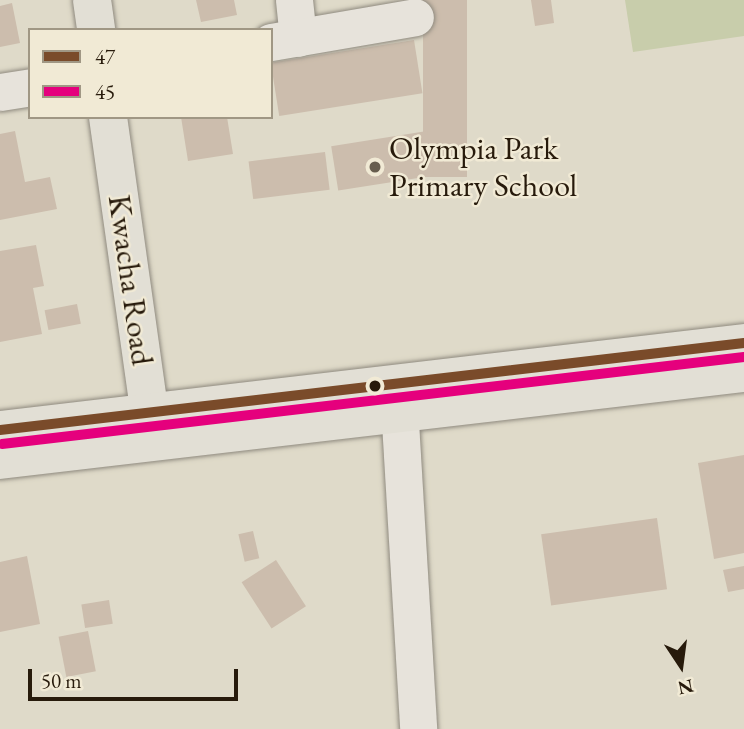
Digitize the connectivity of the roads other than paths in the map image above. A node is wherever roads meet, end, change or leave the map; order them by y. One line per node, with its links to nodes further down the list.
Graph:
1 (92, 0): 4 (main road)
2 (294, 0): 5 (street)
3 (394, 13): 5 (street)
4 (96, 28)
5 (284, 40)
6 (28, 87): 7 (street)
7 (0, 92)
8 (108, 119): 12 (main road, Kwacha Road)
9 (744, 343): 11 (main road)
10 (744, 373): 11 (main road)
11 (399, 402): 12 (main road); 15 (street)
12 (152, 428): 13 (main road); 14 (main road)
13 (0, 430)
14 (0, 460)
15 (418, 729)

